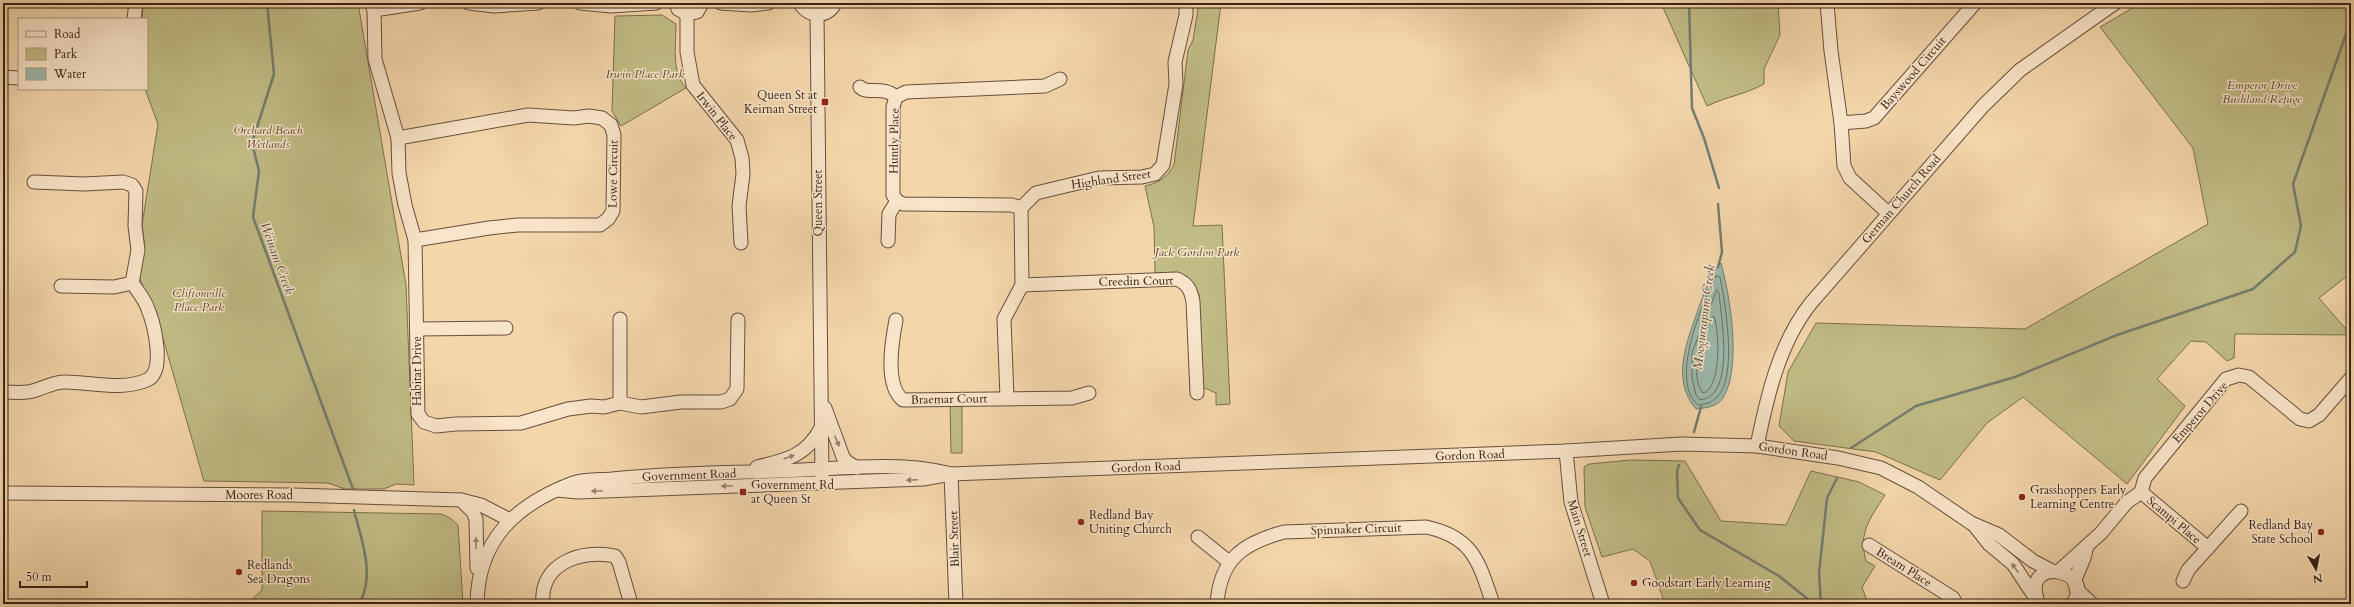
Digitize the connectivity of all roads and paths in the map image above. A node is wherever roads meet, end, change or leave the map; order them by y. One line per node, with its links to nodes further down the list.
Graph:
1 (136, 3): 20 (street)
2 (420, 3): 17 (street)
3 (469, 3): 4 (street)
4 (538, 3)
5 (580, 3): 6 (street)
6 (656, 3)
7 (676, 3): 18 (street)
8 (702, 3): 18 (street)
9 (721, 3): 10 (street)
10 (768, 3)
11 (800, 3): 19 (street)
12 (834, 3): 19 (street)
13 (1186, 3): 30 (street, Highland Street)
14 (1827, 3): 26 (street)
15 (1974, 3): 26 (street, Bayswood Circuit)
16 (2107, 5): 31 (street, German Church Road)
17 (372, 7): 27 (street, Habitat Drive)
18 (687, 14): 34 (street, Irwin Place)
19 (817, 15): 44 (street, Queen Street)
20 (134, 18)
21 (3, 77): 22 (street)
22 (18, 78)
23 (1060, 79): 25 (street, Huntly Place)
24 (860, 87): 25 (street)
25 (896, 97): 29 (street, Huntly Place)
26 (1841, 124): 31 (street)
27 (398, 138): 32 (street, Habitat Drive); 32 (street, Lowe Circuit)
28 (34, 182): 35 (street)
29 (896, 202): 30 (street); 33 (street)
30 (1021, 208): 36 (street)
31 (1888, 213): 51 (street, German Church Road)
32 (415, 240): 42 (street, Habitat Drive)
33 (888, 241)
34 (741, 243)
35 (132, 283): 37 (street); 45 (street)
36 (1022, 285): 47 (street, Creedin Court); 48 (street)
37 (62, 286)
38 (620, 319): 49 (street)
39 (738, 320): 49 (street, Habitat Drive)
40 (896, 320): 48 (street, Braemar Court)
41 (506, 328): 42 (street)
42 (417, 329): 49 (street, Habitat Drive)
43 (2351, 378): 58 (street, Emperor Drive)
44 (820, 391): 50 (street, Queen Street); 53 (street, Queen Street, one-way to 53)
45 (3, 392)
46 (1089, 393): 48 (street)
47 (1197, 393)
48 (1007, 398)
49 (620, 403)
50 (821, 427): 54 (street, one-way to 50); 56 (street, Queen Street)
51 (1757, 446): 52 (street, Gordon Road); 63 (street, Gordon Road)
52 (1566, 451): 55 (street, Gordon Road); 80 (street, Main Street)
53 (857, 468): 55 (street, Gordon Road); 56 (street, Gordon Road)
54 (738, 472): 56 (street, Government Road); 57 (street, Government Road)
55 (951, 474): 56 (street, Gordon Road, one-way to 56); 77 (street, Blair Street)
56 (822, 477): 57 (street, Government Road, one-way to 57)
57 (557, 490): 62 (street, Government Road)
58 (2141, 492): 66 (street); 67 (street, Scampi Place)
59 (3, 493): 60 (street, Moores Road)
60 (461, 500): 62 (street, Moores Road); 71 (street, one-way to 60)
61 (2241, 511): 67 (street, Scampi Place)
62 (510, 520): 71 (street, Government Road)
63 (1971, 523): 69 (street, Gordon Road); 73 (street, Gordon Road, one-way to 63)
64 (1198, 537): 68 (street)
65 (1869, 546): 81 (street, Bream Place)
66 (2087, 546): 69 (street); 72 (street)
67 (2208, 548): 70 (street, Scampi Place)
68 (1228, 562): 78 (street); 79 (street, Spinnaker Circuit)
69 (2056, 571): 72 (street, Gordon Road); 73 (street)
70 (2183, 581)
71 (477, 582): 74 (street)
72 (2075, 585): 82 (street); 83 (street)
73 (2038, 602)
74 (477, 604)
75 (543, 604): 76 (street)
76 (630, 604)
77 (956, 604)
78 (1217, 604)
79 (1493, 604)
80 (1603, 604)
81 (1956, 604)
82 (2072, 604)
83 (2092, 604)

